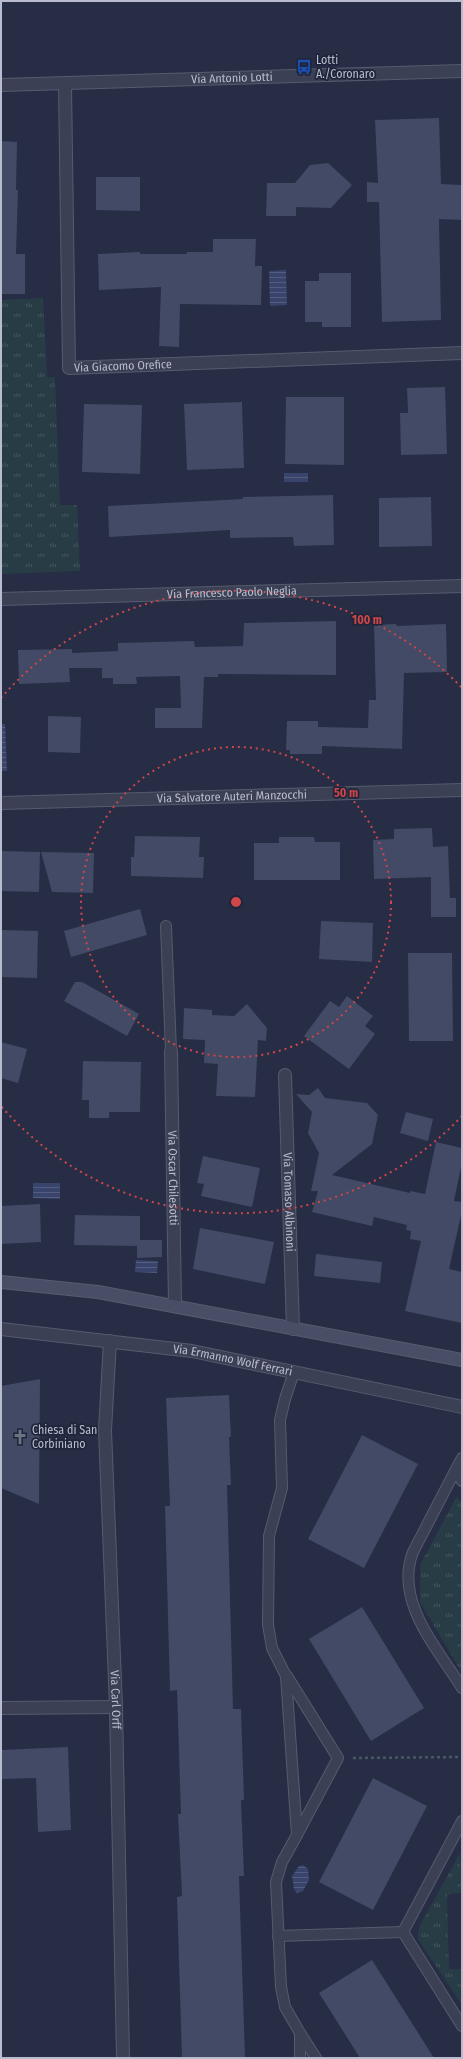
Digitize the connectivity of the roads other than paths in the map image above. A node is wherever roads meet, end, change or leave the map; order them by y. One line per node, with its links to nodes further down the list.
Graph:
1 (462, 71): 2 (street, Via Antonio Lotti)
2 (65, 84): 3 (street, Via Antonio Lotti); 4 (street, Via Giacomo Orefice)
3 (1, 85)
4 (462, 353)
5 (462, 586): 6 (street, Via Francesco Paolo Neglia)
6 (1, 599)
7 (462, 790): 8 (street, Via Salvatore Auteri Manzocchi)
8 (1, 803)
9 (166, 926): 10 (lane)
10 (170, 1051): 13 (street, Via Oscar Chilesotti)
11 (285, 1075): 15 (street, Via Tomaso Albinoni)
12 (1, 1282): 13 (street)
13 (175, 1306): 15 (street)
14 (1, 1329): 16 (street, Via Ermanno Wolf Ferrari)
15 (293, 1329): 17 (street)
16 (110, 1341): 18 (street, Via Ermanno Wolf Ferrari); 25 (street, Via Carl Orff)
17 (462, 1360)
18 (294, 1372): 19 (street, Via Ermanno Wolf Ferrari); 23 (lane)
19 (462, 1407)
20 (462, 1458): 21 (lane)
21 (455, 1471): 22 (lane); 24 (lane)
22 (462, 1481)
23 (286, 1676): 28 (lane); 28 (lane)
24 (462, 1688)
25 (116, 1707): 26 (street); 33 (street, Via Carl Orff)
26 (1, 1708)
27 (462, 1821): 29 (lane)
28 (297, 1835): 30 (lane)
29 (403, 1932): 30 (lane); 31 (lane)
30 (278, 1936): 32 (lane)
31 (462, 2026)
32 (300, 2033): 34 (lane); 35 (lane)
33 (123, 2058)
34 (300, 2058)
35 (316, 2058)

